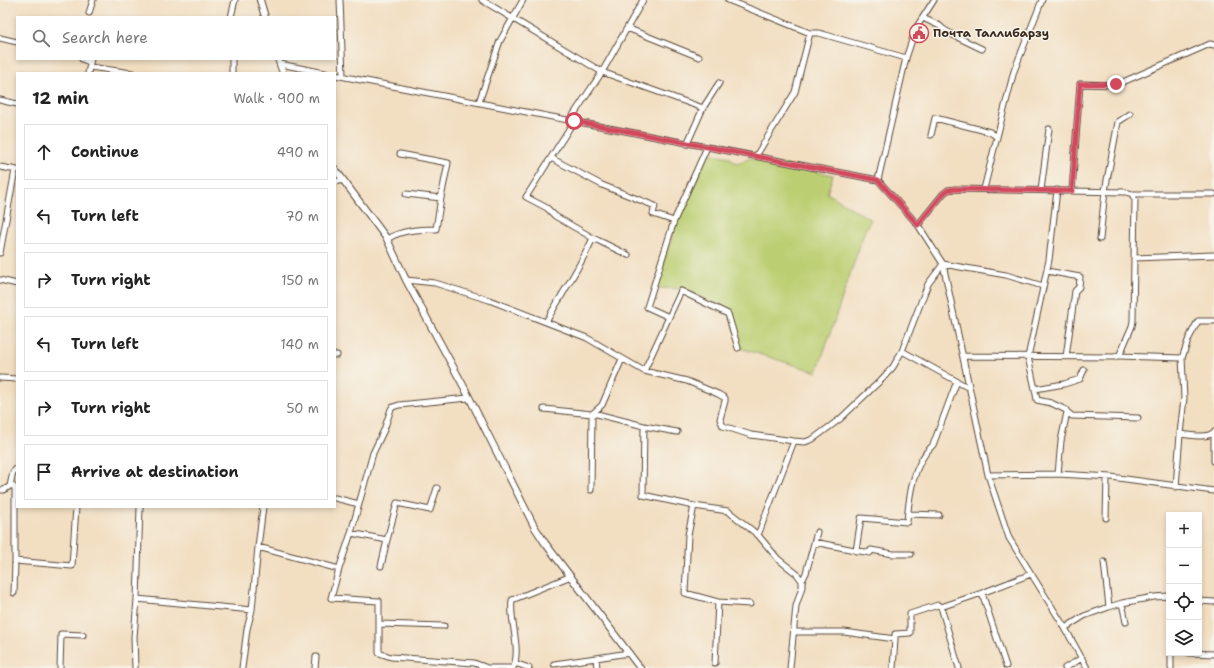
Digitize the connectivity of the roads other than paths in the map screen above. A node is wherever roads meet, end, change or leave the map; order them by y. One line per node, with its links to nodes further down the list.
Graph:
1 (93, 0): 11 (street)
2 (235, 0): 12 (street)
3 (260, 0): 13 (main road)
4 (340, 0): 33 (street)
5 (482, 0): 15 (street)
6 (523, 0): 15 (street)
7 (642, 0): 16 (street)
8 (728, 0): 17 (street)
9 (934, 0): 14 (street)
10 (1042, 0): 43 (street)
11 (89, 13)
12 (231, 16)
13 (265, 16)
14 (923, 18): 21 (street); 23 (street)
15 (513, 19): 31 (street); 36 (street)
16 (627, 28): 22 (street); 31 (street)
17 (810, 33): 23 (street); 47 (street)
18 (0, 38): 19 (street)
19 (16, 42)
20 (1214, 45): 58 (street)
21 (982, 49)
22 (699, 57)
23 (906, 58): 53 (street)
24 (232, 60): 28 (street)
25 (279, 62): 29 (main road); 30 (street)
26 (90, 63): 27 (street)
27 (128, 72)
28 (232, 72)
29 (283, 72)
30 (321, 72)
31 (602, 72): 38 (street); 40 (street)
32 (336, 75): 33 (street)
33 (343, 76): 36 (street)
34 (719, 83): 38 (street)
35 (0, 100): 37 (street)
36 (479, 102): 40 (street)
37 (16, 104)
38 (703, 108): 44 (street)
39 (1130, 114): 59 (street)
40 (572, 121): 44 (street); 48 (street)
41 (1049, 129): 56 (street)
42 (931, 135): 43 (street)
43 (997, 137): 55 (street)
44 (686, 144): 45 (street)
45 (707, 147): 47 (street); 64 (street)
46 (400, 154): 63 (street)
47 (756, 156): 53 (street)
48 (551, 158): 64 (street); 66 (street)
49 (0, 167): 50 (street)
50 (16, 170): 69 (street)
51 (336, 170): 52 (main road)
52 (343, 180): 54 (street); 67 (main road)
53 (878, 180): 65 (street)
54 (336, 182)
55 (984, 189): 56 (street); 65 (street)
56 (1041, 190): 57 (street)
57 (1057, 190): 58 (street); 74 (street)
58 (1072, 191): 59 (street)
59 (1105, 191): 61 (street); 68 (street)
60 (406, 194): 63 (street)
61 (1132, 194): 62 (street); 72 (street)
62 (1214, 194)
63 (441, 198): 67 (street)
64 (674, 221): 79 (street)
65 (918, 225): 73 (street)
66 (593, 238): 70 (street); 81 (street)
67 (388, 239): 76 (main road)
68 (1100, 239)
69 (0, 252)
70 (628, 255)
71 (1214, 255): 72 (street)
72 (1134, 258): 85 (street)
73 (943, 264): 78 (street); 83 (street); 84 (street)
74 (1046, 271): 78 (street); 87 (street)
75 (0, 280): 77 (street)
76 (406, 280): 81 (street); 97 (main road)
77 (16, 284)
78 (1043, 286): 86 (street)
79 (669, 317): 82 (street); 90 (street)
80 (1214, 321): 88 (street)
81 (546, 322): 89 (street)
82 (738, 348)
83 (902, 351): 94 (street); 106 (street)
84 (963, 356): 86 (street); 95 (street)
85 (1118, 356): 87 (street); 88 (street)
86 (1028, 357): 87 (street); 96 (street)
87 (1066, 357)
88 (1182, 358): 105 (street)
89 (622, 359): 90 (street); 100 (street)
90 (644, 370): 106 (street)
91 (1084, 370): 96 (street)
92 (0, 378): 93 (street)
93 (16, 379)
94 (957, 381): 95 (street); 124 (street)
95 (969, 388): 110 (street)
96 (1034, 389): 99 (street)
97 (468, 398): 119 (street); 140 (main road)
98 (544, 409): 100 (street)
99 (1067, 412): 101 (street); 109 (street)
100 (592, 414): 102 (street); 116 (street)
101 (1138, 418)
102 (644, 426): 103 (street); 120 (street)
103 (677, 432)
104 (1214, 432): 105 (street); 107 (street)
105 (1180, 434): 113 (street)
106 (794, 441): 129 (street)
107 (1214, 461)
108 (16, 469): 112 (street)
109 (1058, 474): 110 (street); 111 (street)
110 (988, 475): 139 (street)
111 (1107, 477): 113 (street); 126 (street)
112 (11, 484): 115 (street); 135 (street)
113 (1176, 487): 117 (street)
114 (437, 488): 130 (street)
115 (0, 490)
116 (591, 490)
117 (1214, 491)
118 (336, 498): 119 (street)
119 (359, 504): 128 (street)
120 (694, 506): 129 (street); 147 (street)
121 (76, 508): 135 (street)
122 (140, 508): 145 (street)
123 (264, 508): 132 (street)
124 (908, 514): 125 (street); 133 (street)
125 (939, 515)
126 (1106, 518)
127 (817, 532): 131 (street)
128 (351, 533): 130 (street); 138 (street)
129 (758, 535): 141 (street)
130 (387, 540): 137 (street)
131 (814, 542): 133 (street); 141 (street)
132 (258, 547): 138 (street); 153 (street)
133 (856, 551): 134 (street)
134 (911, 554)
135 (15, 561): 142 (street)
136 (1104, 562): 152 (street)
137 (381, 566)
138 (339, 569): 155 (street)
139 (1031, 574): 143 (street); 157 (street)
140 (571, 576): 161 (main road); 168 (street)
141 (802, 581): 158 (street)
142 (14, 593)
143 (982, 594): 151 (street); 171 (street)
144 (1166, 596): 149 (street)
145 (137, 599): 153 (street); 173 (street)
146 (1202, 601): 148 (street)
147 (718, 602): 150 (street); 169 (street)
148 (1214, 602)
149 (1122, 603): 152 (street); 154 (street)
150 (750, 604)
151 (941, 607): 160 (street); 182 (street)
152 (1109, 607): 157 (street)
153 (252, 610): 174 (street)
154 (1126, 622)
155 (379, 624): 156 (street); 176 (street)
156 (444, 626)
157 (1065, 628): 167 (street)
158 (794, 632): 160 (street); 180 (street)
159 (83, 635): 172 (street)
160 (894, 639): 181 (street)
161 (629, 653): 166 (street); 179 (main road)
162 (1202, 654): 163 (street)
163 (1214, 654)
164 (1170, 656): 185 (street)
165 (316, 658): 175 (street)
166 (596, 658): 170 (street); 178 (street)
167 (1082, 658): 183 (street); 184 (street)
168 (515, 663): 176 (street); 177 (street)
169 (715, 663)
170 (554, 664)
171 (1006, 666)
172 (60, 668)
173 (135, 668)
174 (242, 668)
175 (315, 668)
176 (483, 668)
177 (529, 668)
178 (597, 668)
179 (640, 668)
180 (790, 668)
181 (893, 668)
182 (959, 668)
183 (1065, 668)
184 (1087, 668)
185 (1171, 668)

